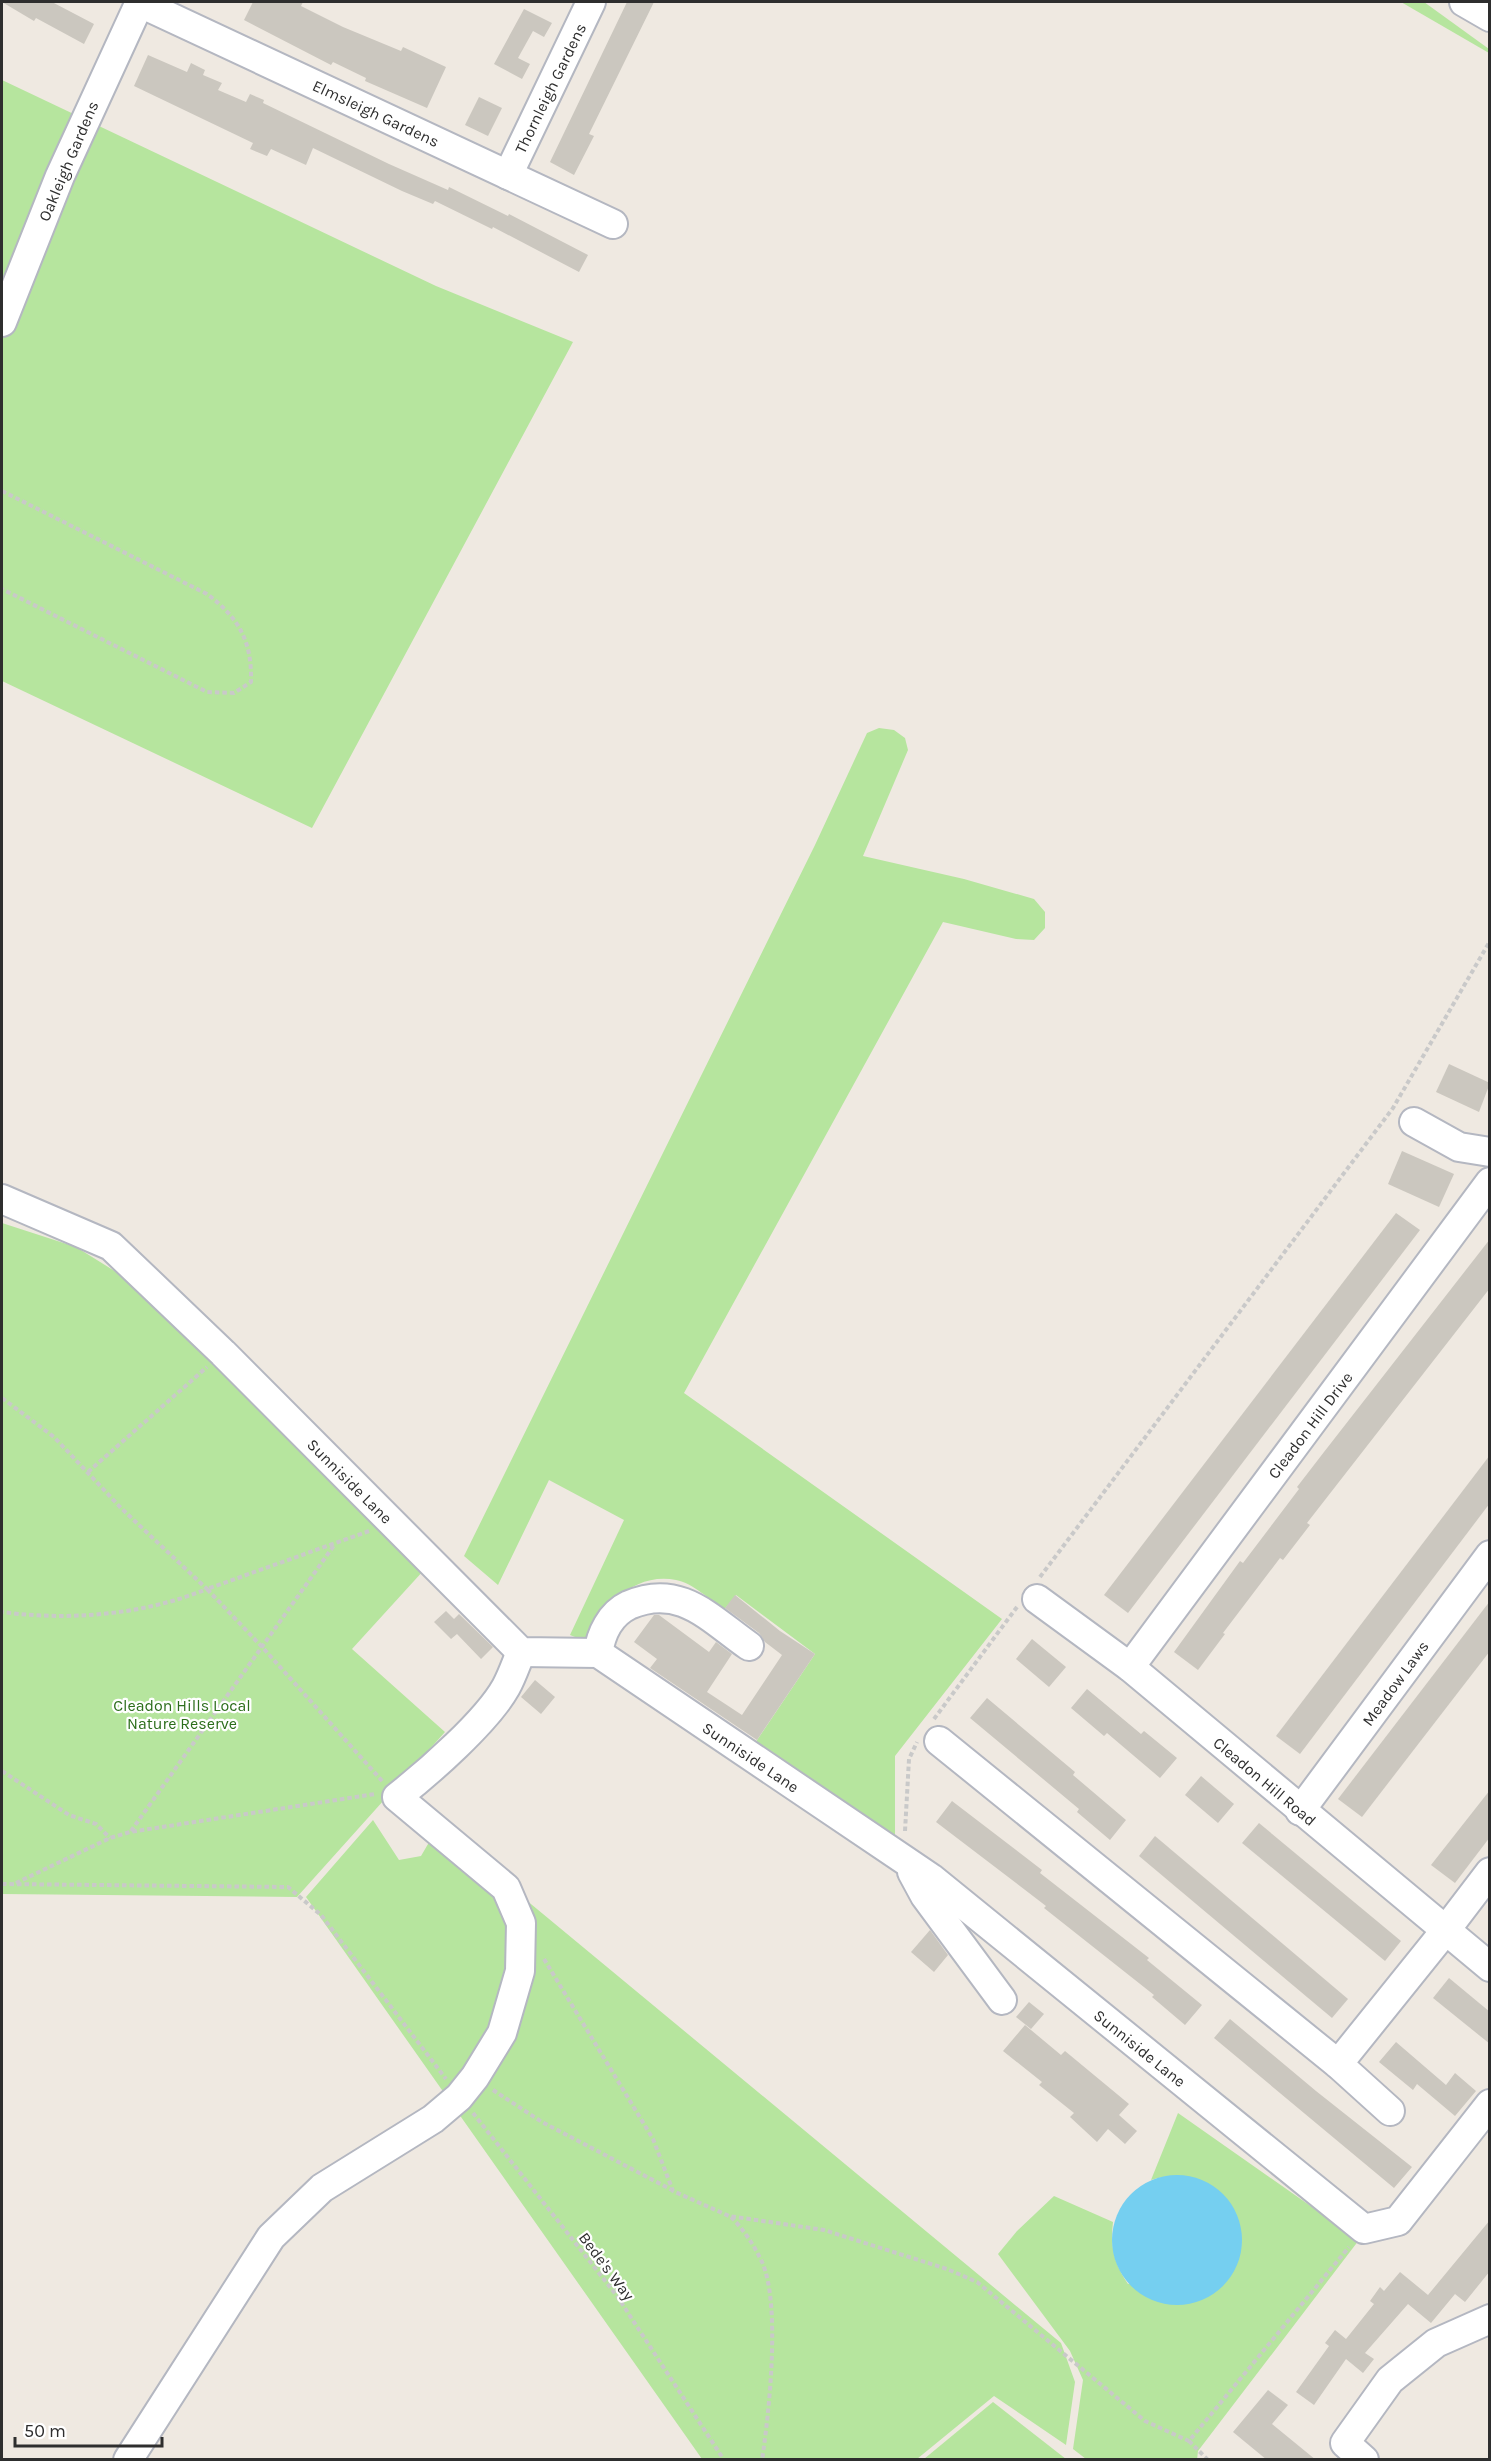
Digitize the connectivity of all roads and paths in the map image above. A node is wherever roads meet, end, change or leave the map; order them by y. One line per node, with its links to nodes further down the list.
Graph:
1 (139, 2): 5 (street, Elmsleigh Gardens); 7 (street, Oakleigh Gardens)
2 (591, 2): 5 (street, Thornleigh Gardens)
3 (1464, 2): 4 (street)
4 (1490, 17)
5 (508, 175): 6 (street, Elmsleigh Gardens)
6 (613, 225)
7 (2, 322)
8 (2, 491): 9 (path)
9 (2, 589)
10 (1490, 941): 22 (path)
11 (1414, 1122): 12 (street)
12 (1490, 1152)
13 (1490, 1182): 28 (street, Cleadon Hill Drive)
14 (2, 1199): 15 (street, Sunniside Lane)
15 (223, 1353): 17 (path); 18 (street, Sunniside Lane)
16 (2, 1398): 17 (path)
17 (88, 1472): 21 (path)
18 (392, 1523): 19 (path); 26 (street, Sunniside Lane)
19 (336, 1543): 21 (path); 24 (path)
20 (1490, 1555): 32 (street, Meadow Laws)
21 (207, 1589): 23 (path); 24 (path)
22 (1032, 1594): 28 (street, Cleadon Hill Road); 29 (path)
23 (2, 1612)
24 (262, 1646): 31 (path); 33 (path)
25 (748, 1646): 27 (street)
26 (521, 1652): 27 (street); 31 (street)
27 (598, 1653): 35 (street, Sunniside Lane)
28 (1130, 1667): 32 (street, Cleadon Hill Road)
29 (929, 1734): 35 (path); 43 (street)
30 (2, 1771): 34 (path)
31 (397, 1797): 33 (path); 39 (street)
32 (1300, 1810): 40 (street, Cleadon Hill Road)
33 (130, 1832): 34 (path)
34 (110, 1838): 38 (path)
35 (905, 1861): 42 (street); 49 (street, Sunniside Lane)
36 (1490, 1872): 40 (street)
37 (2, 1884): 38 (path)
38 (15, 1884): 44 (path, Bede's Way)
39 (521, 1923): 44 (street); 47 (path)
40 (1446, 1931): 41 (street, Cleadon Hill Road); 43 (street)
41 (1490, 1967)
42 (1002, 2000)
43 (1338, 2064): 46 (street)
44 (467, 2087): 47 (path); 53 (street); 54 (path, Bede's Way)
45 (1490, 2104): 49 (street)
46 (1390, 2111)
47 (673, 2191): 48 (path)
48 (729, 2216): 51 (path); 55 (path)
49 (1364, 2229): 51 (path)
50 (1490, 2319): 52 (street)
51 (1189, 2442): 56 (path)
52 (1354, 2451)
53 (128, 2460)
54 (724, 2460)
55 (762, 2460)
56 (1208, 2460)

